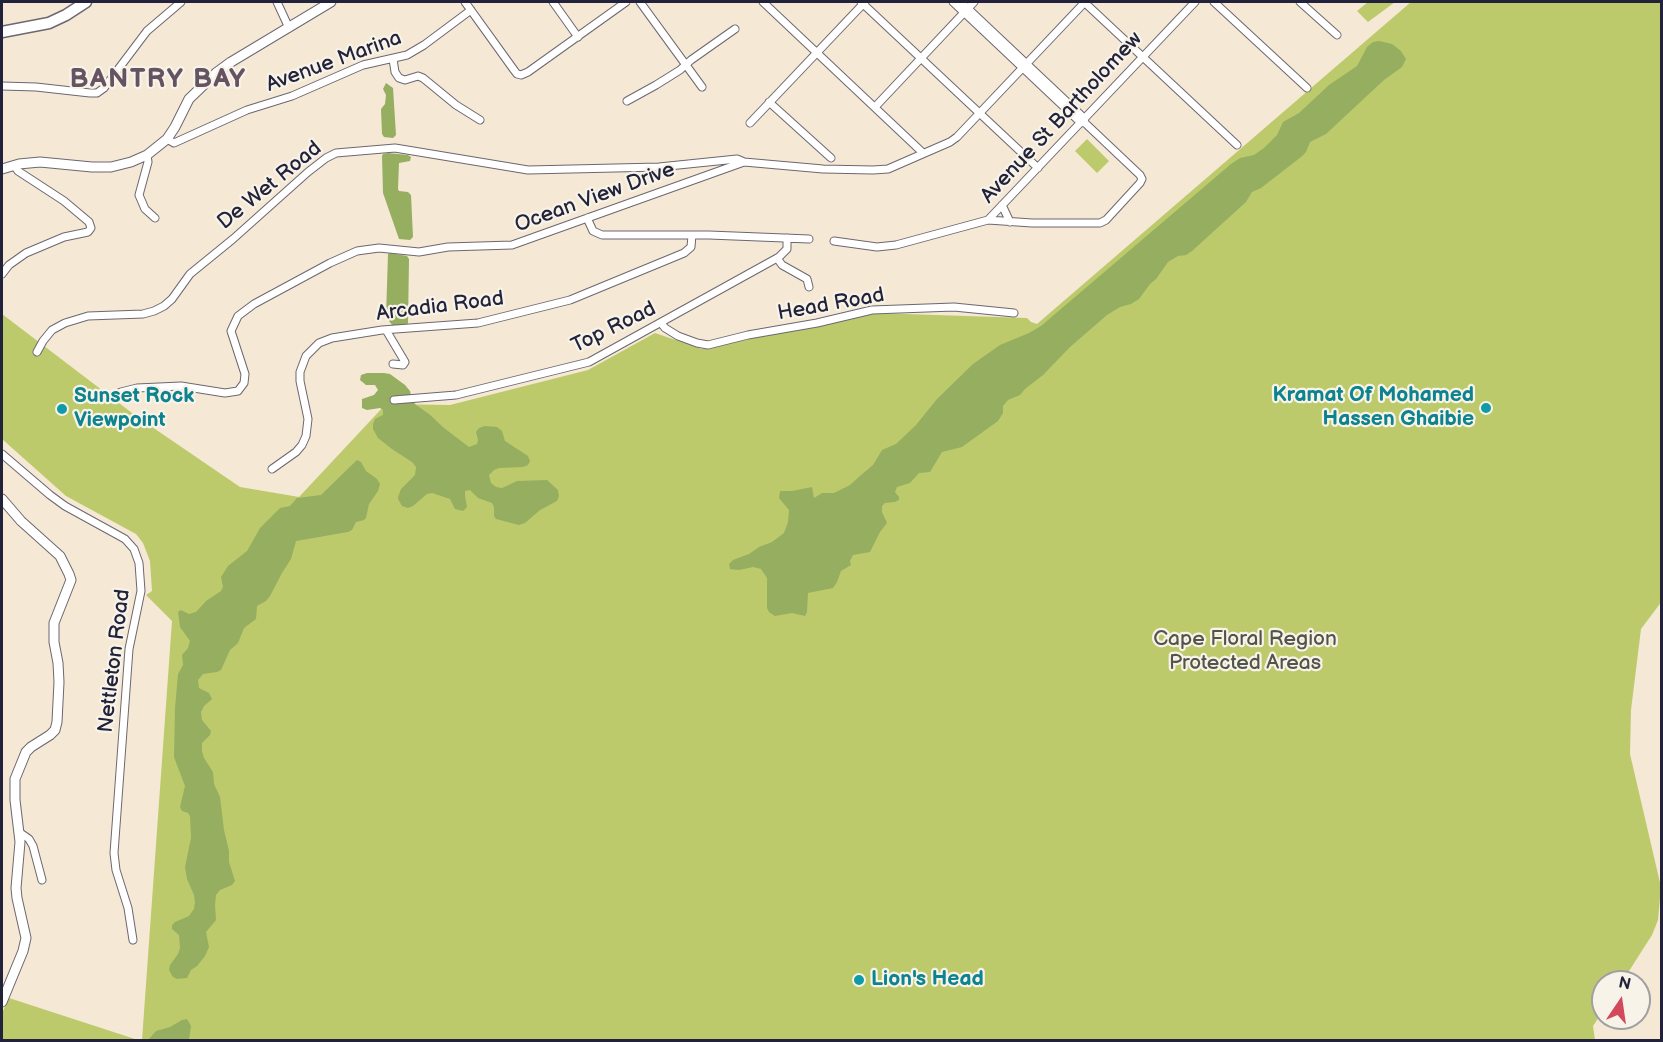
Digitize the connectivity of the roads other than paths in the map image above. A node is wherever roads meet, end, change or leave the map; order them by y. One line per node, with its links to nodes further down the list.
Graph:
1 (86, 2): 23 (main road)
2 (181, 2): 32 (street)
3 (277, 2): 21 (street)
4 (331, 2): 21 (main road)
5 (465, 2): 19 (street)
6 (553, 2): 25 (street)
7 (626, 2): 25 (street)
8 (651, 2): 18 (street)
9 (763, 2): 26 (street)
10 (863, 2): 26 (street); 28 (street)
11 (953, 2): 20 (street)
12 (961, 2): 20 (street)
13 (974, 2): 20 (street)
14 (1084, 2): 27 (street); 31 (street, Ocean View Drive)
15 (1195, 2): 27 (street, Avenue St Bartholomew)
16 (1214, 2): 34 (street)
17 (1300, 2): 24 (street)
18 (642, 4): 30 (street)
19 (471, 10): 25 (street); 29 (street, Avenue Marina)
20 (966, 10): 28 (street); 31 (street)
21 (289, 28): 42 (main road)
22 (735, 29): 30 (street)
23 (2, 32)
24 (1336, 36)
25 (578, 37)
26 (816, 52): 36 (street); 37 (street)
27 (1143, 56): 40 (street, Avenue St Bartholomew); 43 (street)
28 (922, 57): 37 (street); 38 (street)
29 (393, 59): 39 (street); 42 (street, Avenue Marina)
30 (686, 65): 33 (street); 35 (street)
31 (1024, 65): 38 (street, Ocean View Drive); 40 (street)
32 (2, 86)
33 (702, 87)
34 (1307, 88)
35 (627, 101)
36 (769, 102): 41 (street); 46 (street)
37 (875, 107): 44 (street)
38 (980, 113): 44 (street, Ocean View Drive); 49 (street)
39 (480, 120)
40 (1083, 121): 49 (street, Avenue St Bartholomew); 55 (street)
41 (750, 123)
42 (167, 139): 45 (main road)
43 (1237, 146)
44 (924, 153): 47 (street, Ocean View Drive)
45 (147, 155): 48 (main road); 52 (street)
46 (831, 158)
47 (744, 162): 53 (street, Ocean View Drive); 66 (street, De Wet Road)
48 (14, 165): 50 (main road); 61 (street)
49 (1038, 168): 51 (street, Avenue St Bartholomew)
50 (2, 169)
51 (1002, 205): 54 (street, Avenue St Bartholomew); 55 (street)
52 (155, 218)
53 (587, 218): 56 (street); 68 (street, Ocean View Drive)
54 (988, 220): 55 (street); 59 (street, Avenue St Bartholomew)
55 (1010, 222)
56 (692, 235): 57 (street); 65 (street, Arcadia Road)
57 (787, 238): 58 (street); 60 (street)
58 (808, 239)
59 (834, 241)
60 (777, 258): 62 (street); 64 (street, Top Road)
61 (2, 274)
62 (809, 287)
63 (1014, 313): 64 (street, Head Road)
64 (661, 323): 69 (street, Top Road)
65 (386, 330): 67 (street); 71 (street, Arcadia Road)
66 (37, 352)
67 (393, 364)
68 (112, 398)
69 (394, 400)
70 (2, 454): 75 (street, Nettleton Road)
71 (272, 469)
72 (2, 498): 73 (main road)
73 (20, 832): 74 (street); 76 (main road)
74 (42, 880)
75 (132, 940)
76 (2, 1002)

